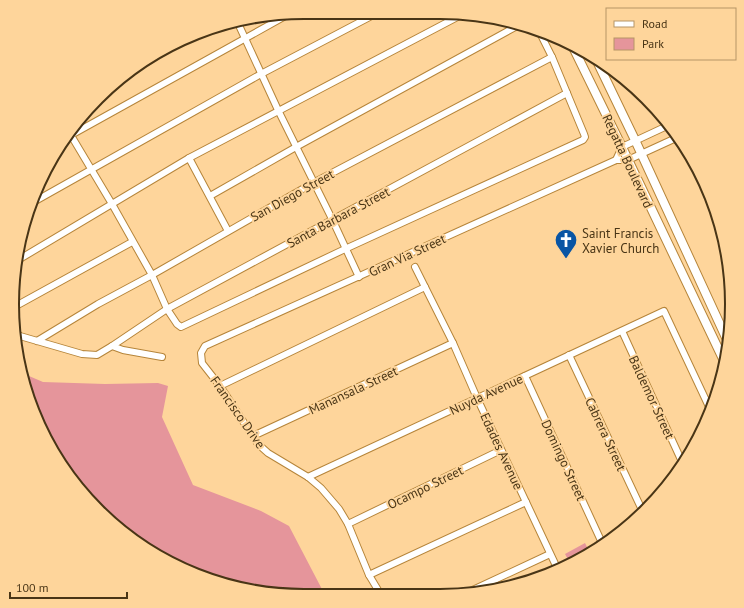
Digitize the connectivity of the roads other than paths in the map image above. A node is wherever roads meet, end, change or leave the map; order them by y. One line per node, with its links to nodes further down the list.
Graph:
1 (366, 19): 11 (street)
2 (277, 20): 6 (street)
3 (452, 20): 13 (street)
4 (239, 26): 6 (street)
5 (512, 29): 19 (street)
6 (245, 37): 11 (street); 14 (street)
7 (543, 38): 9 (street)
8 (576, 53): 20 (street, Regatta Boulevard)
9 (552, 57): 12 (street); 26 (street, San Diego Street)
10 (601, 69): 17 (street, Regatta Boulevard)
11 (261, 74): 13 (street); 25 (street)
12 (567, 93): 30 (street, Santa Barbara Street); 33 (street)
13 (278, 110): 19 (street); 22 (street)
14 (80, 128)
15 (663, 128): 17 (street)
16 (72, 138): 25 (street)
17 (635, 140): 20 (street); 21 (street, Regatta Boulevard)
18 (672, 140): 21 (street)
19 (296, 147): 26 (street); 27 (street)
20 (622, 147): 23 (street); 24 (street, Regatta Boulevard)
21 (642, 154): 24 (street); 42 (street, Regatta Boulevard)
22 (188, 158): 27 (street); 29 (street)
23 (616, 160): 24 (street, Gran Via Street); 37 (street, Gran Via Street)
24 (628, 160): 50 (street, Regatta Boulevard)
25 (90, 170): 28 (street); 29 (street)
26 (313, 183): 30 (street); 31 (street, San Diego Street)
27 (210, 196): 31 (street)
28 (40, 199)
29 (112, 204): 32 (street); 34 (street)
30 (333, 221): 33 (street); 40 (street, Santa Barbara Street)
31 (228, 231): 36 (street, San Diego Street)
32 (132, 242): 36 (street); 39 (street)
33 (345, 249): 37 (street); 40 (street)
34 (23, 257)
35 (415, 267): 38 (street, Edades Avenue)
36 (152, 275): 40 (street); 44 (street, San Diego Street)
37 (359, 277): 47 (street, Gran Via Street)
38 (425, 287): 45 (street, Edades Avenue); 52 (street)
39 (19, 304)
40 (167, 309): 46 (street, Santa Barbara Street)
41 (622, 331): 48 (street, Nuyda Avenue); 54 (street, Nuyda Avenue); 57 (street, Baldemor Street)
42 (724, 332)
43 (21, 335): 44 (street, Santa Barbara Street)
44 (37, 341): 46 (street, Santa Barbara Street)
45 (453, 344): 53 (street, Edades Avenue); 55 (street, Manansala Street)
46 (112, 346): 49 (street)
47 (201, 353): 52 (street, Francisco Drive)
48 (569, 355): 51 (street, Nuyda Avenue); 60 (street, Cabrera Street)
49 (162, 357)
50 (721, 357)
51 (525, 376): 53 (street, Nuyda Avenue); 62 (street, Domingo Street)
52 (220, 386): 55 (street, Francisco Drive)
53 (477, 398): 56 (street, Edades Avenue); 58 (street, Nuyda Avenue)
54 (707, 403)
55 (253, 436): 58 (street, Francisco Drive)
56 (502, 450): 59 (street, Edades Avenue); 61 (street, Ocampo Street)
57 (680, 457)
58 (308, 477): 61 (street, Francisco Drive)
59 (526, 502): 63 (street, Edades Avenue); 65 (street)
60 (641, 507)
61 (348, 524): 65 (street, Francisco Drive)
62 (600, 539)
63 (550, 554): 64 (street, Edades Avenue); 66 (street)
64 (555, 564)
65 (369, 576): 67 (street, Francisco Drive)
66 (480, 586)
67 (377, 589)

